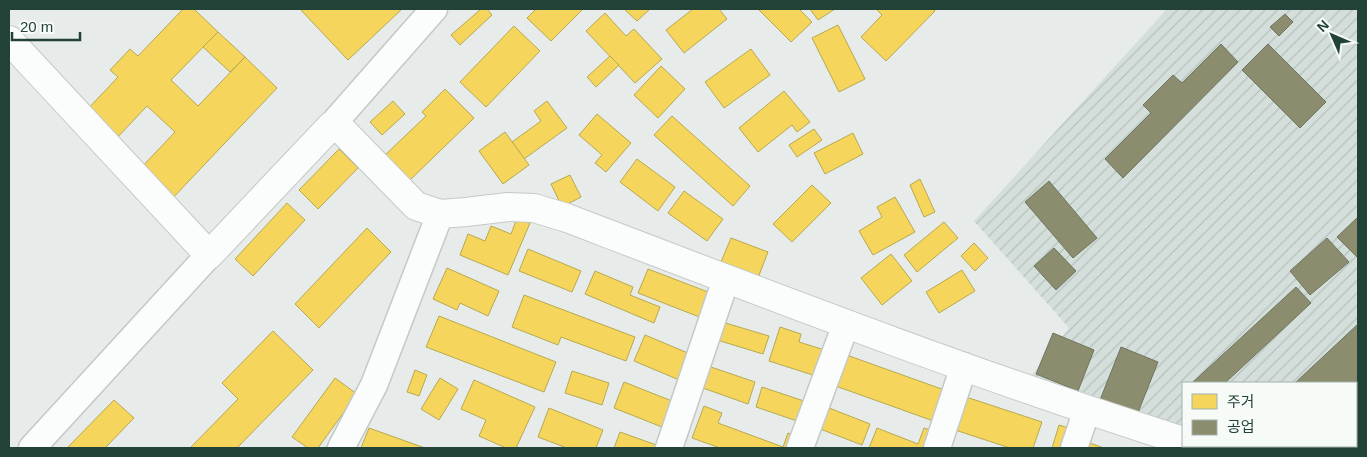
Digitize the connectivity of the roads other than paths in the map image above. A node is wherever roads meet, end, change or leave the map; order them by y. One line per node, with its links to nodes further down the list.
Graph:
1 (434, 9): 3 (street)
2 (9, 40): 5 (street)
3 (331, 126): 4 (street); 5 (street)
4 (440, 214): 6 (street); 12 (street)
5 (209, 255): 11 (street)
6 (726, 279): 7 (street); 13 (street)
7 (846, 324): 8 (street); 14 (street)
8 (964, 366): 9 (street); 15 (street)
9 (1087, 410): 10 (street); 16 (street)
10 (1182, 441)
11 (32, 448)
12 (341, 448)
13 (669, 448)
14 (800, 448)
15 (937, 448)
16 (1074, 448)

